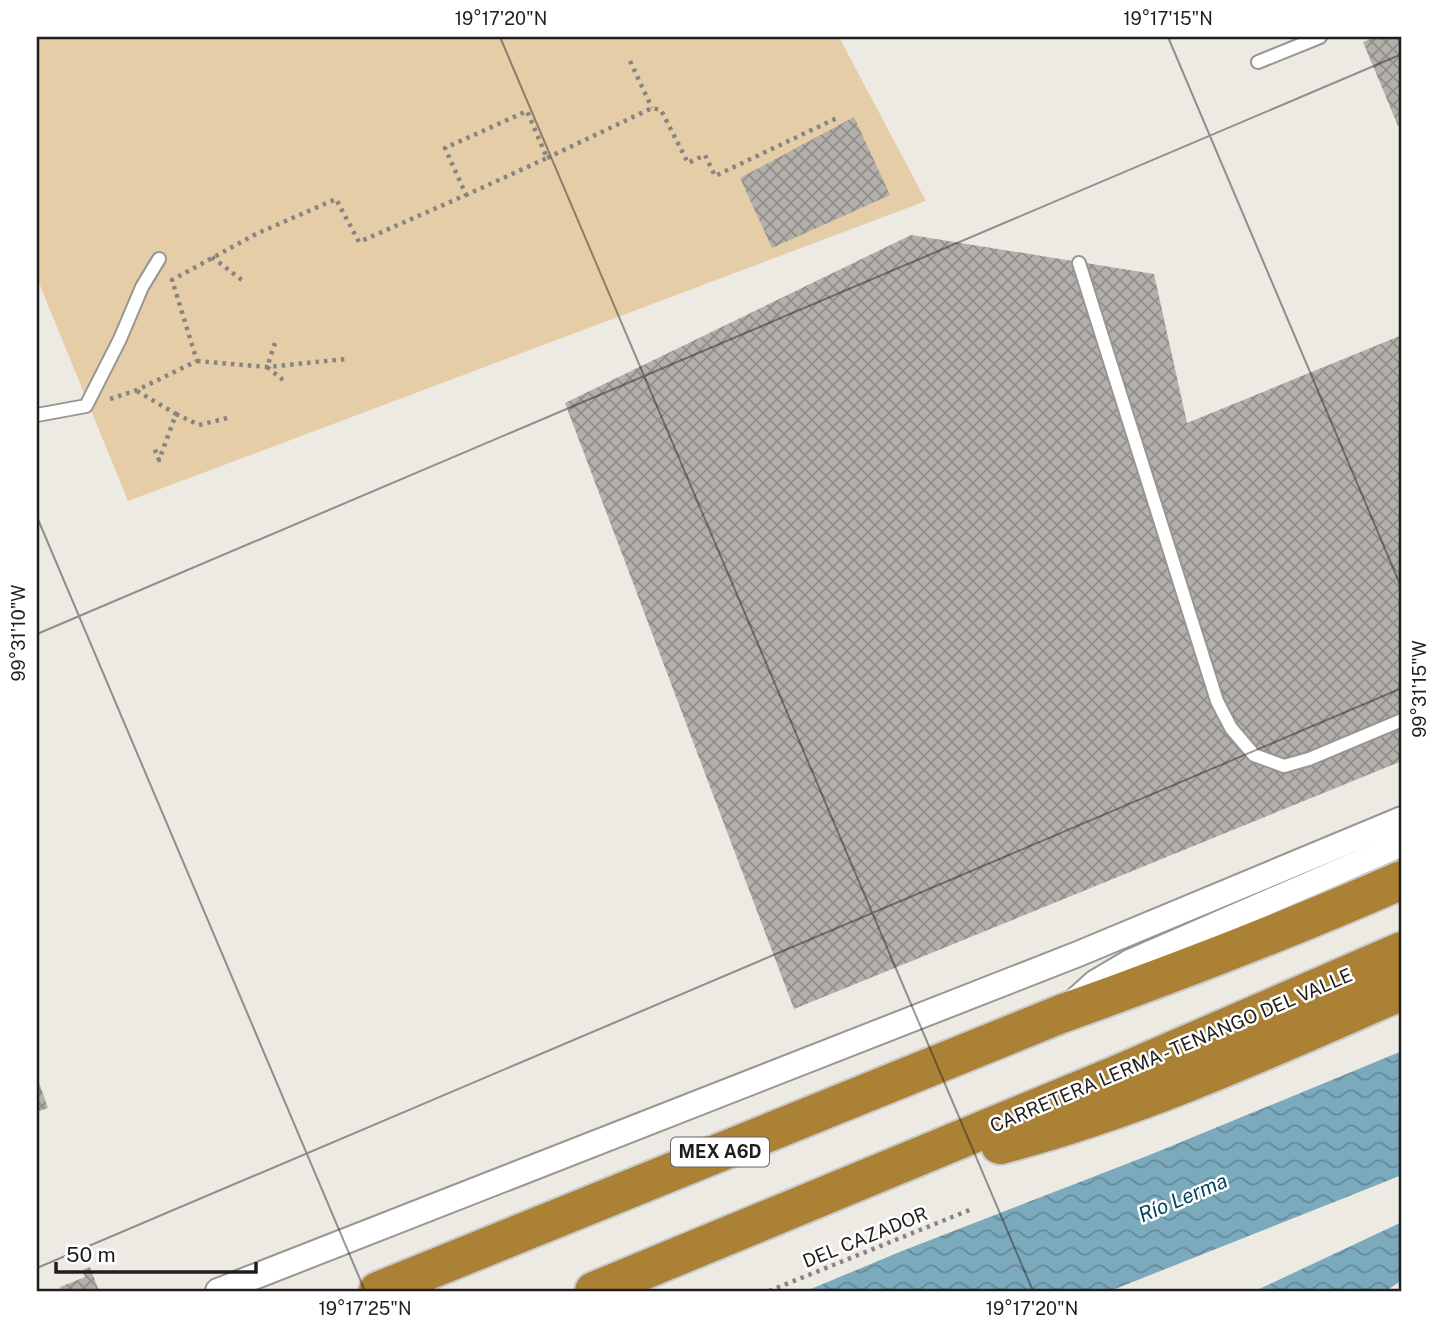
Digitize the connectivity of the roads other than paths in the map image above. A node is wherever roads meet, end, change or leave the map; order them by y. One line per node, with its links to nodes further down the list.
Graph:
1 (1320, 37): 2 (lane)
2 (1258, 62)
3 (159, 259): 5 (lane)
4 (1079, 263): 6 (lane)
5 (37, 415)
6 (1402, 720)
7 (1402, 819): 14 (street)
8 (1402, 844): 12 (street)
9 (1402, 880): 12 (highway)
10 (1402, 951): 13 (highway, CARRETERA LERMA - TENANGO DEL VALLE)
11 (1402, 991): 13 (highway)
12 (1061, 1014): 15 (highway, MEX A6D)
13 (939, 1148): 16 (highway, CARRETERA LERMA - TENANGO DEL VALLE)
14 (218, 1291)
15 (378, 1291)
16 (594, 1291)

